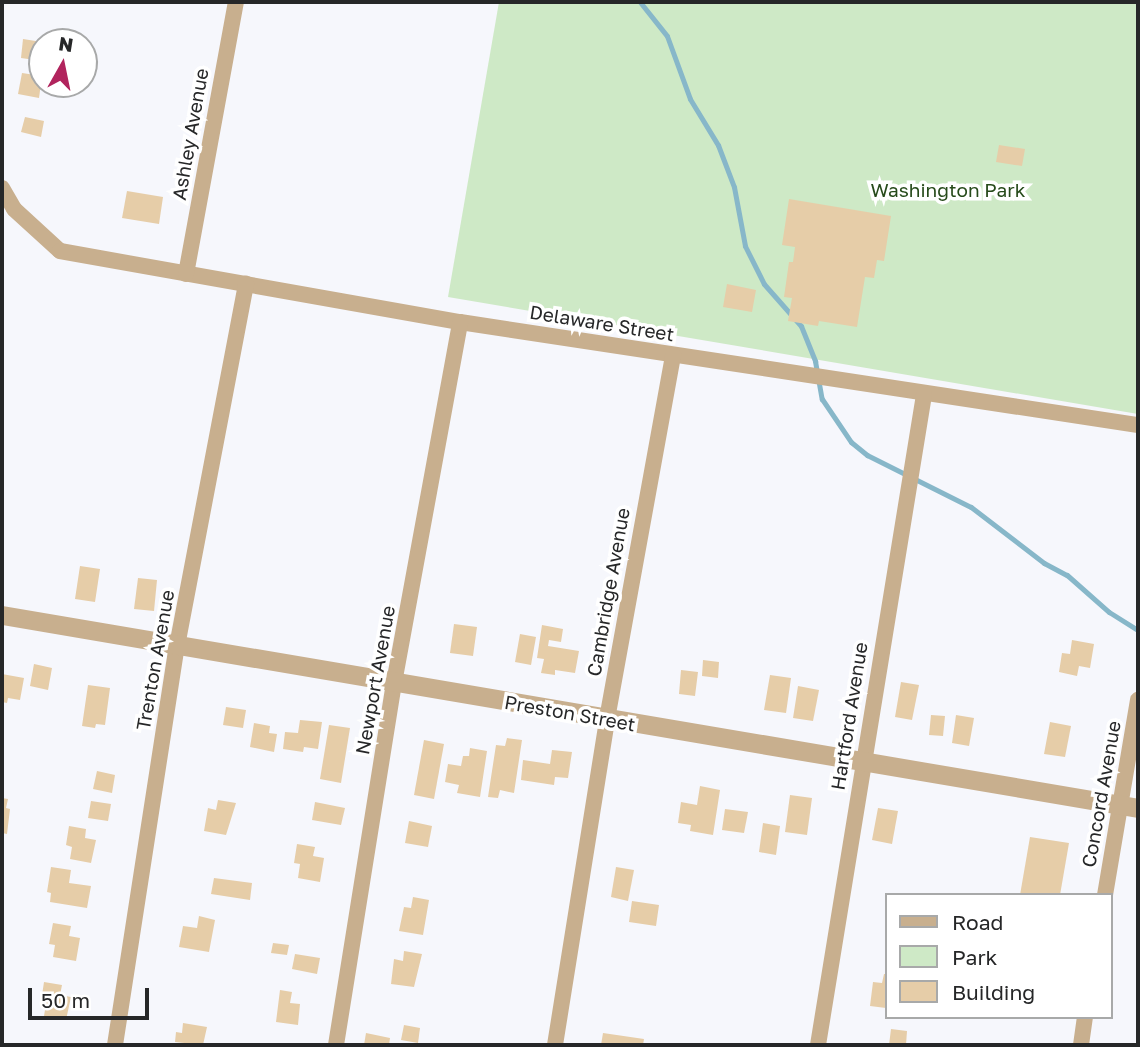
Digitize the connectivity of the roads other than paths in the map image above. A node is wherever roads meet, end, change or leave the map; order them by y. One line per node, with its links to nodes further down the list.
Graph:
1 (236, 2): 3 (street, Ashley Avenue)
2 (2, 188): 3 (street, Delaware Street)
3 (186, 274): 4 (street, Delaware Street)
4 (246, 283): 5 (street, Delaware Street); 10 (street, Trenton Avenue)
5 (460, 322): 6 (street, Delaware Street); 11 (street, Newport Avenue)
6 (673, 355): 7 (street, Delaware Street); 13 (street, Cambridge Avenue)
7 (924, 394): 8 (street, Delaware Street); 14 (street, Hartford Avenue)
8 (1138, 425)
9 (2, 615): 10 (street, Preston Street)
10 (177, 646): 11 (street, Preston Street); 18 (street, Trenton Avenue)
11 (394, 683): 13 (street, Preston Street); 19 (street, Newport Avenue)
12 (1138, 700): 15 (street, Concord Avenue)
13 (607, 719): 14 (street, Preston Street); 20 (street, Cambridge Avenue)
14 (863, 762): 15 (street, Preston Street); 21 (street, Hartford Avenue)
15 (1129, 807): 16 (street, Concord Avenue)
16 (1106, 893)
17 (1085, 1019): 22 (street)
18 (115, 1045)
19 (336, 1045)
20 (555, 1045)
21 (818, 1045)
22 (1081, 1045)

